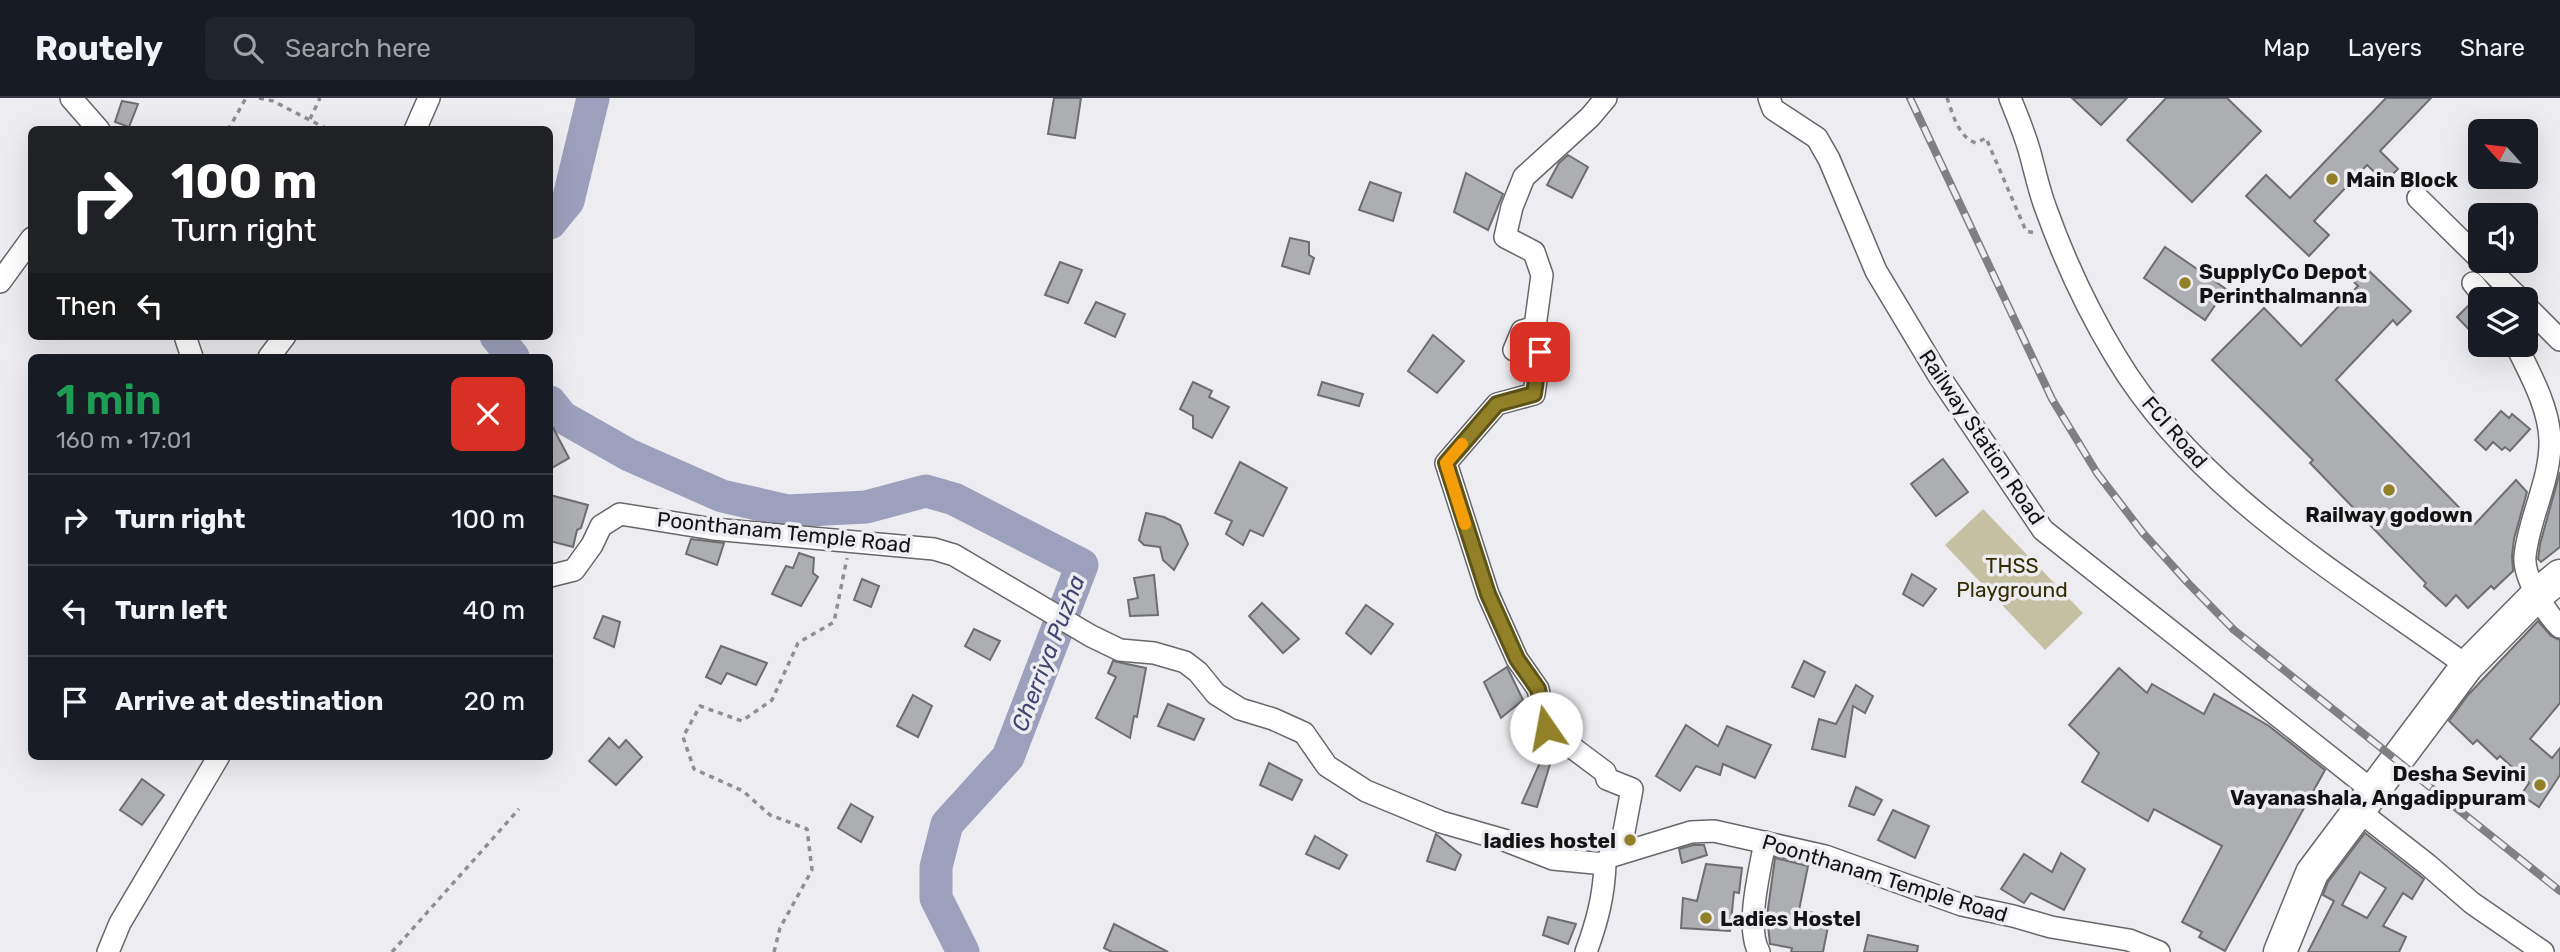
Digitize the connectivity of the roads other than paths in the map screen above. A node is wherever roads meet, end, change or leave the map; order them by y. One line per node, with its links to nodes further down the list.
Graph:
1 (71, 98): 6 (street)
2 (429, 98): 7 (street)
3 (1606, 98): 26 (street)
4 (1769, 98): 24 (street, Railway Station Road)
5 (2010, 98): 22 (street, FCI Road)
6 (96, 126)
7 (417, 126)
8 (2418, 198): 10 (street)
9 (28, 244): 12 (street)
10 (2468, 247)
11 (2494, 273): 13 (street)
12 (0, 282)
13 (2508, 287)
14 (2538, 318): 16 (street)
15 (282, 340): 17 (street)
16 (2560, 340)
17 (271, 354)
18 (2521, 357): 20 (street)
19 (553, 575): 26 (street, Poonthanam Temple Road)
20 (2549, 585): 21 (street); 22 (highway)
21 (2560, 626)
22 (2467, 666): 24 (highway)
23 (217, 760): 27 (street)
24 (2366, 801): 31 (highway); 32 (street, Railway Station Road)
25 (1765, 842): 26 (street, Poonthanam Temple Road); 29 (street); 30 (street, Poonthanam Temple Road)
26 (1612, 859): 28 (street)
27 (108, 952)
28 (1586, 952)
29 (1759, 952)
30 (2159, 952)
31 (2280, 952)
32 (2543, 952)

